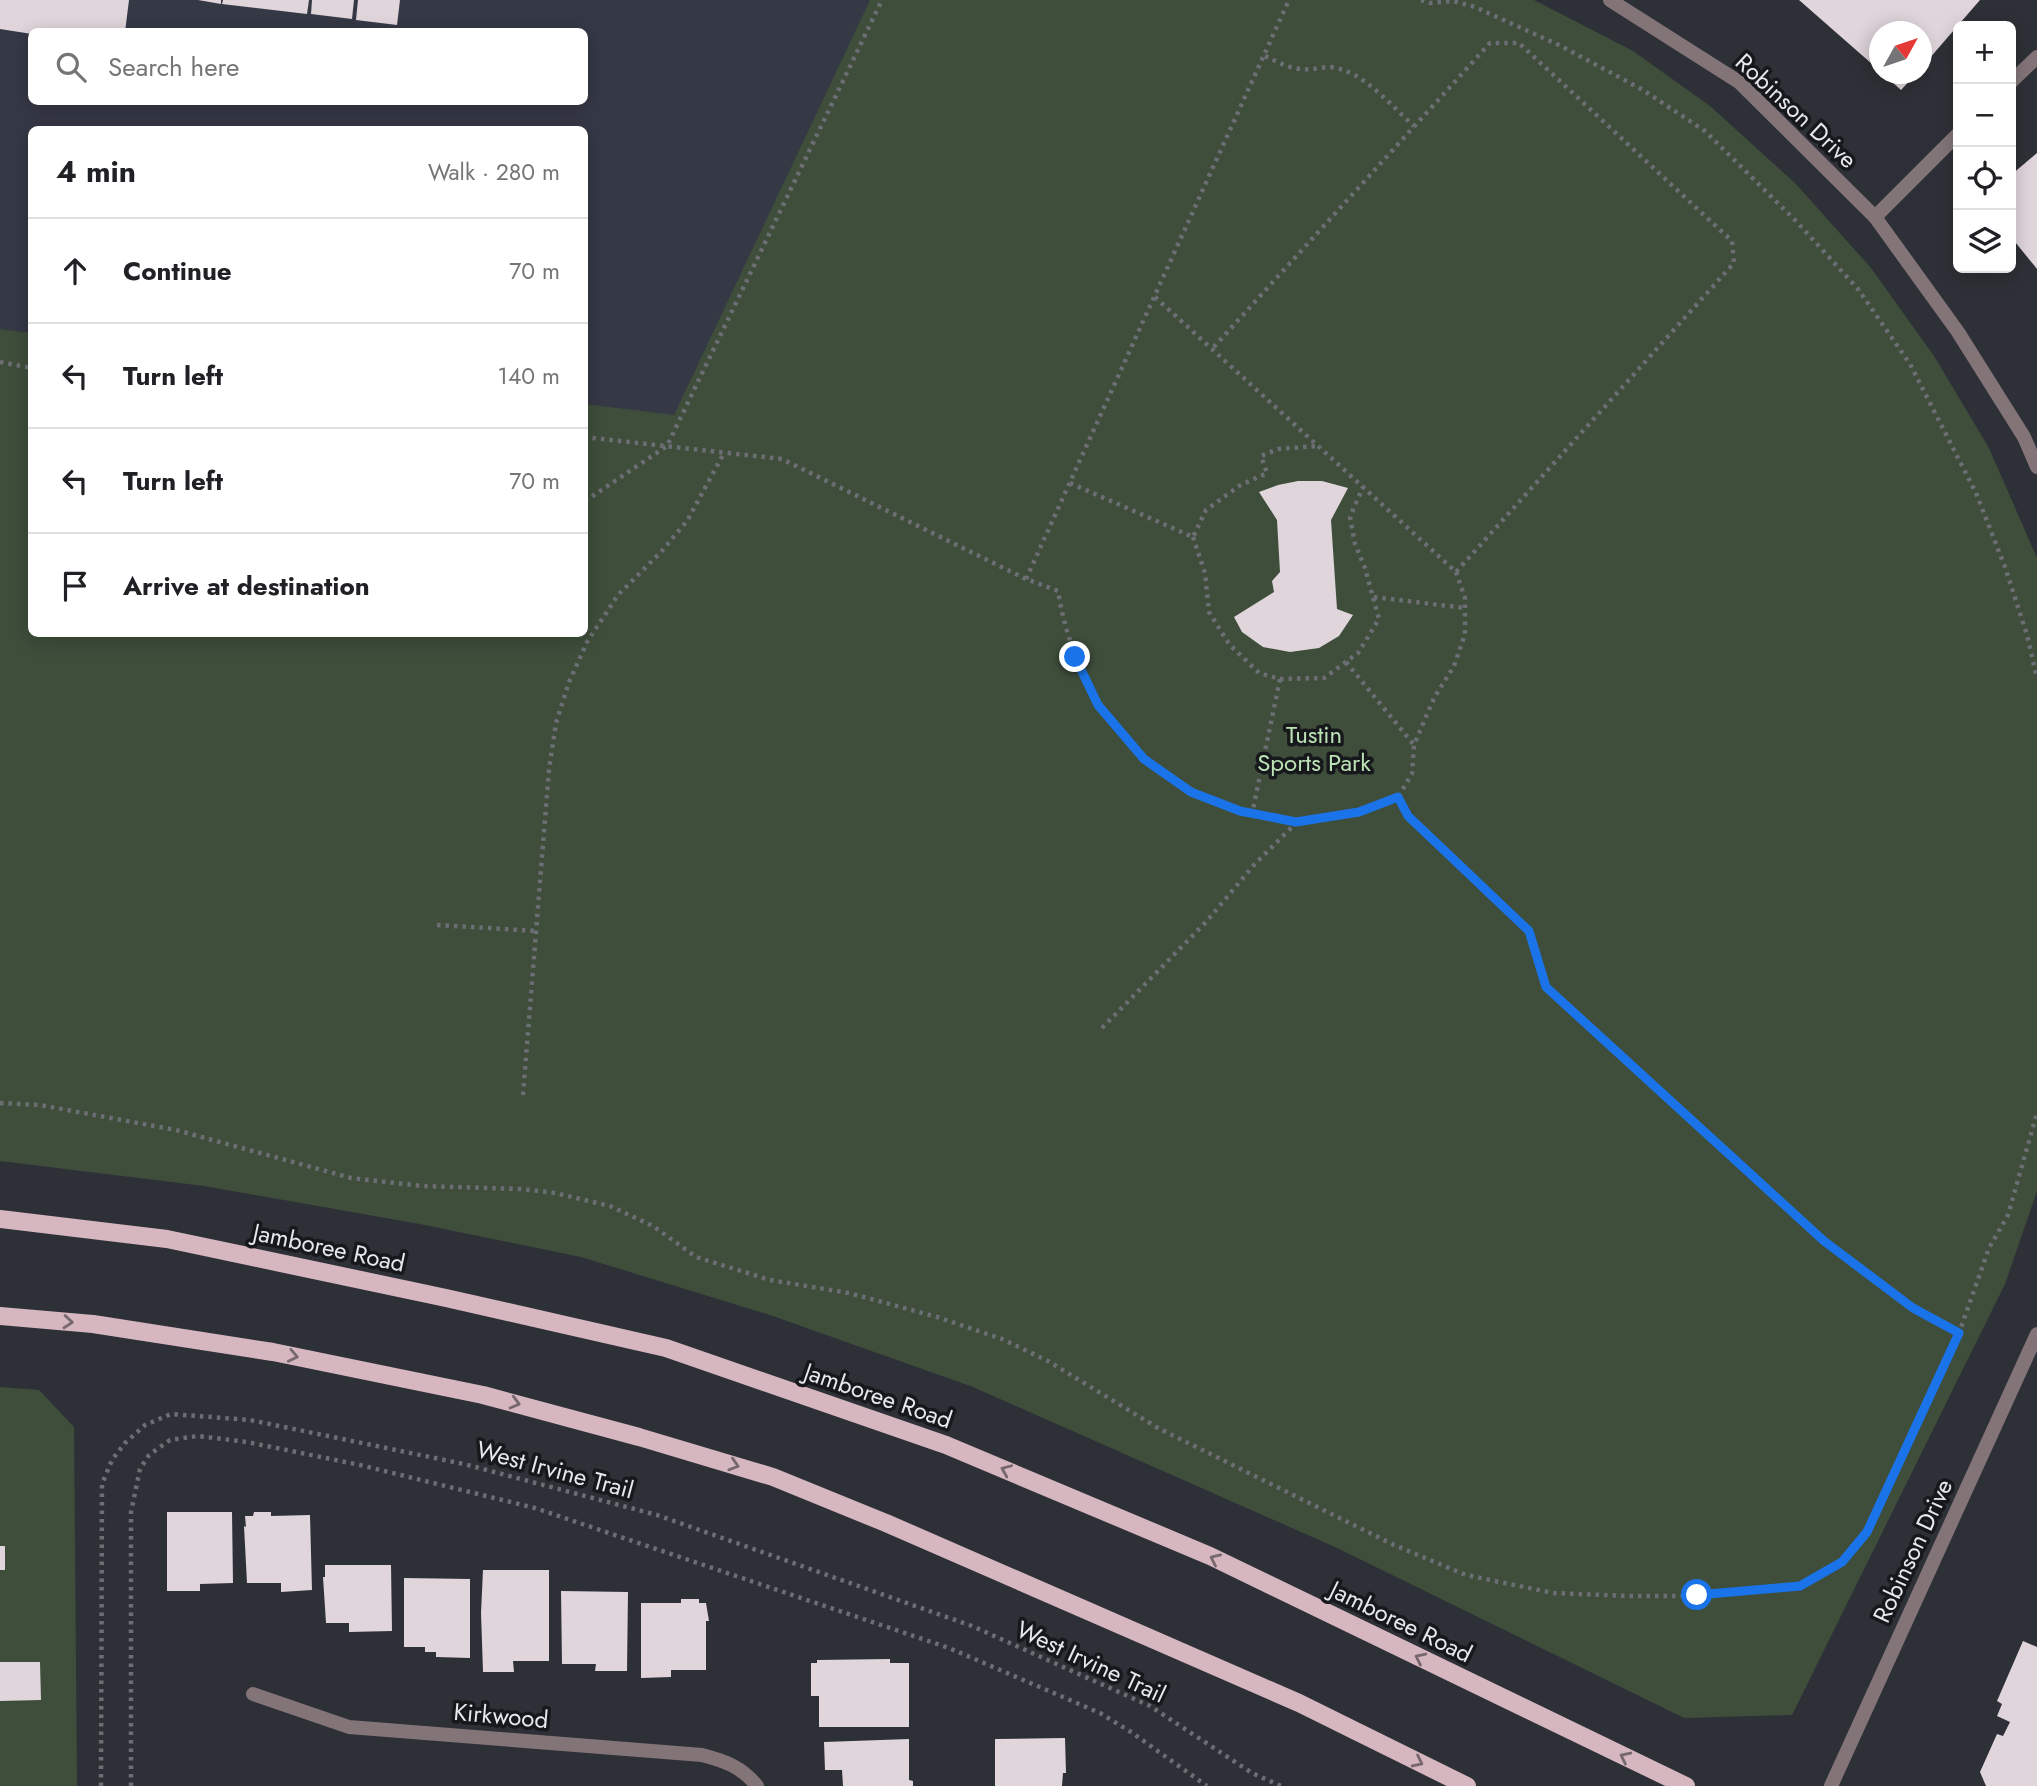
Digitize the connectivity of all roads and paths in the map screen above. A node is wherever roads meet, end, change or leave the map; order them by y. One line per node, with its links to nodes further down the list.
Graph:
1 (882, 0): 16 (path)
2 (1289, 0): 5 (path)
3 (1421, 0): 29 (path)
4 (1610, 0): 10 (street, Robinson Drive)
5 (1265, 56): 8 (path); 11 (path)
6 (2037, 57): 7 (street)
7 (2016, 77)
8 (1414, 126): 12 (path); 24 (path)
9 (1953, 139): 10 (street)
10 (1875, 217): 19 (street, Robinson Drive)
11 (1155, 297): 12 (path); 20 (path)
12 (1212, 349): 17 (path)
13 (0, 362): 14 (path)
14 (28, 367)
15 (588, 437): 16 (path)
16 (667, 446): 18 (path); 22 (path)
17 (1318, 446): 21 (path); 23 (path)
18 (724, 453): 25 (path); 36 (path)
19 (2037, 467)
20 (1070, 483): 23 (path); 25 (path)
21 (1363, 487): 24 (path); 26 (path)
22 (588, 499)
23 (1193, 537): 30 (path)
24 (1456, 572): 27 (path)
25 (1026, 579): 33 (path)
26 (1374, 597): 27 (path); 28 (path)
27 (1465, 608): 31 (path)
28 (1346, 662): 30 (path); 31 (path)
29 (2037, 678)
30 (1280, 679): 33 (path)
31 (1414, 746): 32 (path)
32 (1398, 797): 34 (path); 43 (path)
33 (1252, 814): 34 (path)
34 (1296, 822): 37 (path)
35 (437, 925): 36 (path)
36 (537, 930): 38 (path)
37 (1101, 1028)
38 (523, 1095)
39 (0, 1103): 43 (path)
40 (2037, 1112): 43 (path)
41 (0, 1219): 52 (main road, Jamboree Road, one-way to 41)
42 (0, 1316): 51 (main road, one-way to 51)
43 (1959, 1333)
44 (2037, 1334): 53 (street, Robinson Drive)
45 (253, 1694): 46 (street, Kirkwood)
46 (752, 1780)
47 (102, 1786): 50 (path, West Irvine Trail)
48 (131, 1786): 49 (path, West Irvine Trail)
49 (1207, 1786)
50 (1281, 1786)
51 (1467, 1786)
52 (1686, 1786)
53 (1831, 1786)

